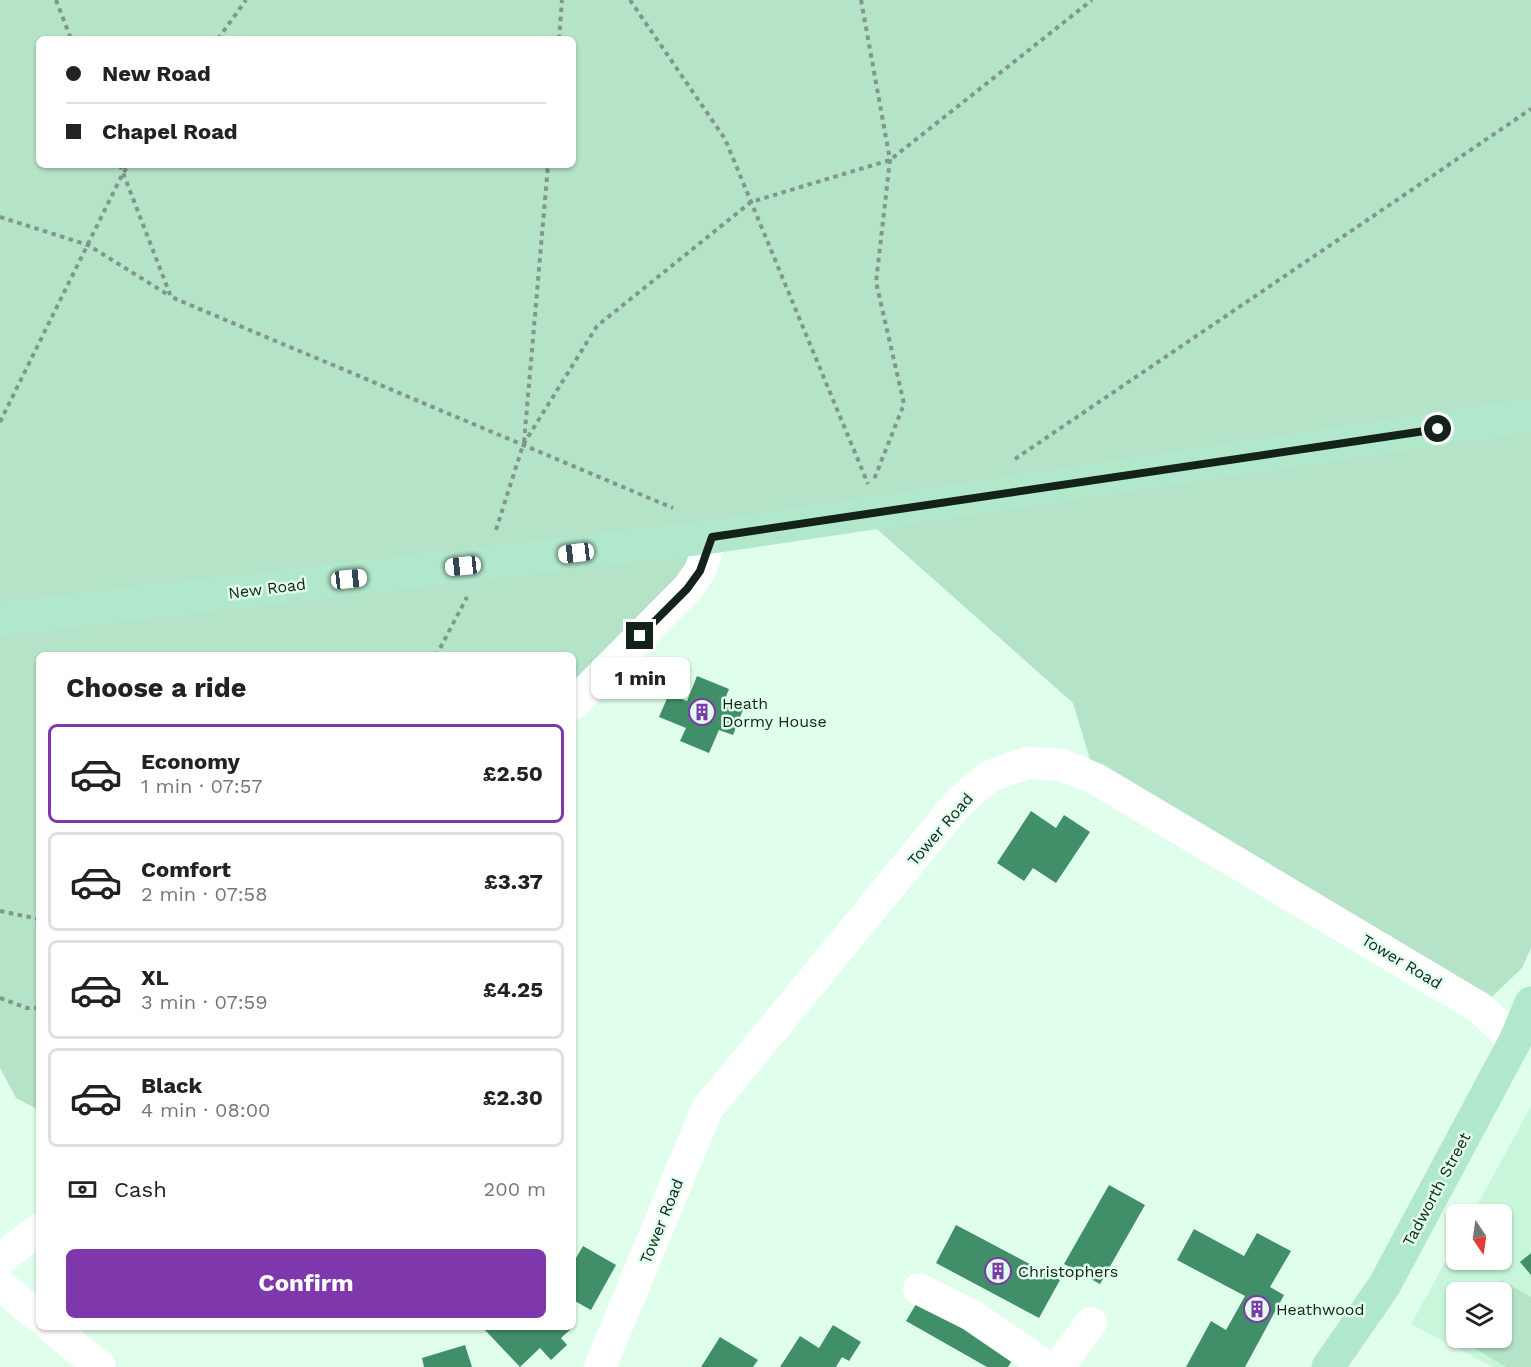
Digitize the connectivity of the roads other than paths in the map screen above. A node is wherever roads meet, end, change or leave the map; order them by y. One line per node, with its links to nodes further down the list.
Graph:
1 (1531, 415): 2 (main road, New Road)
2 (712, 537): 3 (main road, New Road); 4 (street)
3 (0, 619)
4 (576, 701)
5 (1531, 1003): 6 (main road, Tadworth Street)
6 (1515, 1041): 15 (street, Tower Road); 18 (main road, Tadworth Street)
7 (36, 1231): 8 (street)
8 (0, 1260)
9 (0, 1285): 11 (street)
10 (919, 1289): 16 (street)
11 (36, 1315)
12 (1091, 1323): 17 (street)
13 (54, 1330): 14 (street)
14 (100, 1367)
15 (600, 1367)
16 (1047, 1367)
17 (1059, 1367)
18 (1328, 1367)

